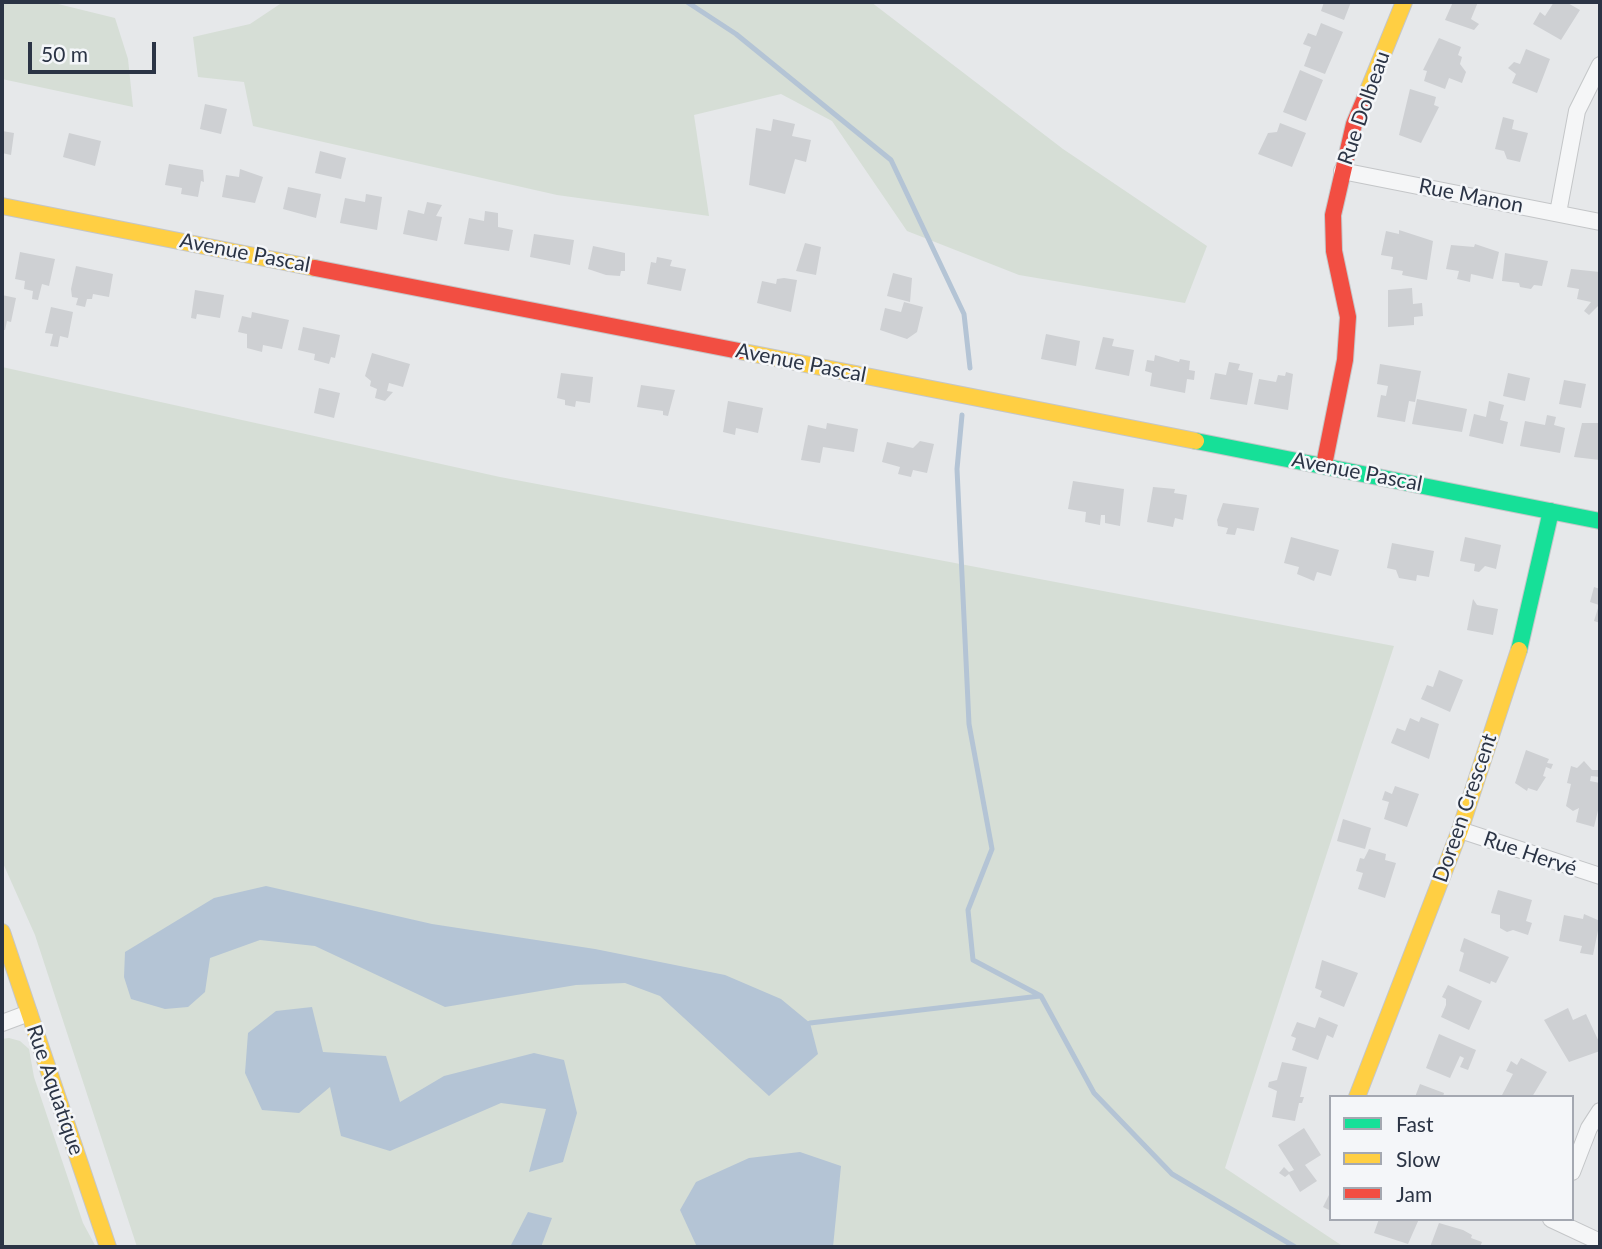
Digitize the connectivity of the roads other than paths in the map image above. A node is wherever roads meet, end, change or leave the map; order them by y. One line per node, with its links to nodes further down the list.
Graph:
1 (1404, 2): 3 (street, Rue Dolbeau)
2 (1600, 65): 5 (street)
3 (1342, 171): 5 (street, Rue Manon); 7 (street, Rue Dolbeau)
4 (2, 206): 7 (street, Avenue Pascal)
5 (1558, 213): 6 (street, Rue Manon)
6 (1600, 222)
7 (1324, 465): 8 (street, Avenue Pascal)
8 (1551, 511): 9 (street, Avenue Pascal); 10 (street, Doreen Crescent)
9 (1600, 521)
10 (1460, 830): 11 (street, Rue Hervé); 15 (street, Doreen Crescent)
11 (1600, 876)
12 (2, 932): 13 (street, Rue Aquatique)
13 (29, 1013): 14 (street); 20 (street, Rue Aquatique)
14 (2, 1023)
15 (1358, 1095)
16 (1600, 1111): 17 (street)
17 (1574, 1167)
18 (1555, 1221): 19 (street)
19 (1600, 1242)
20 (108, 1247)

